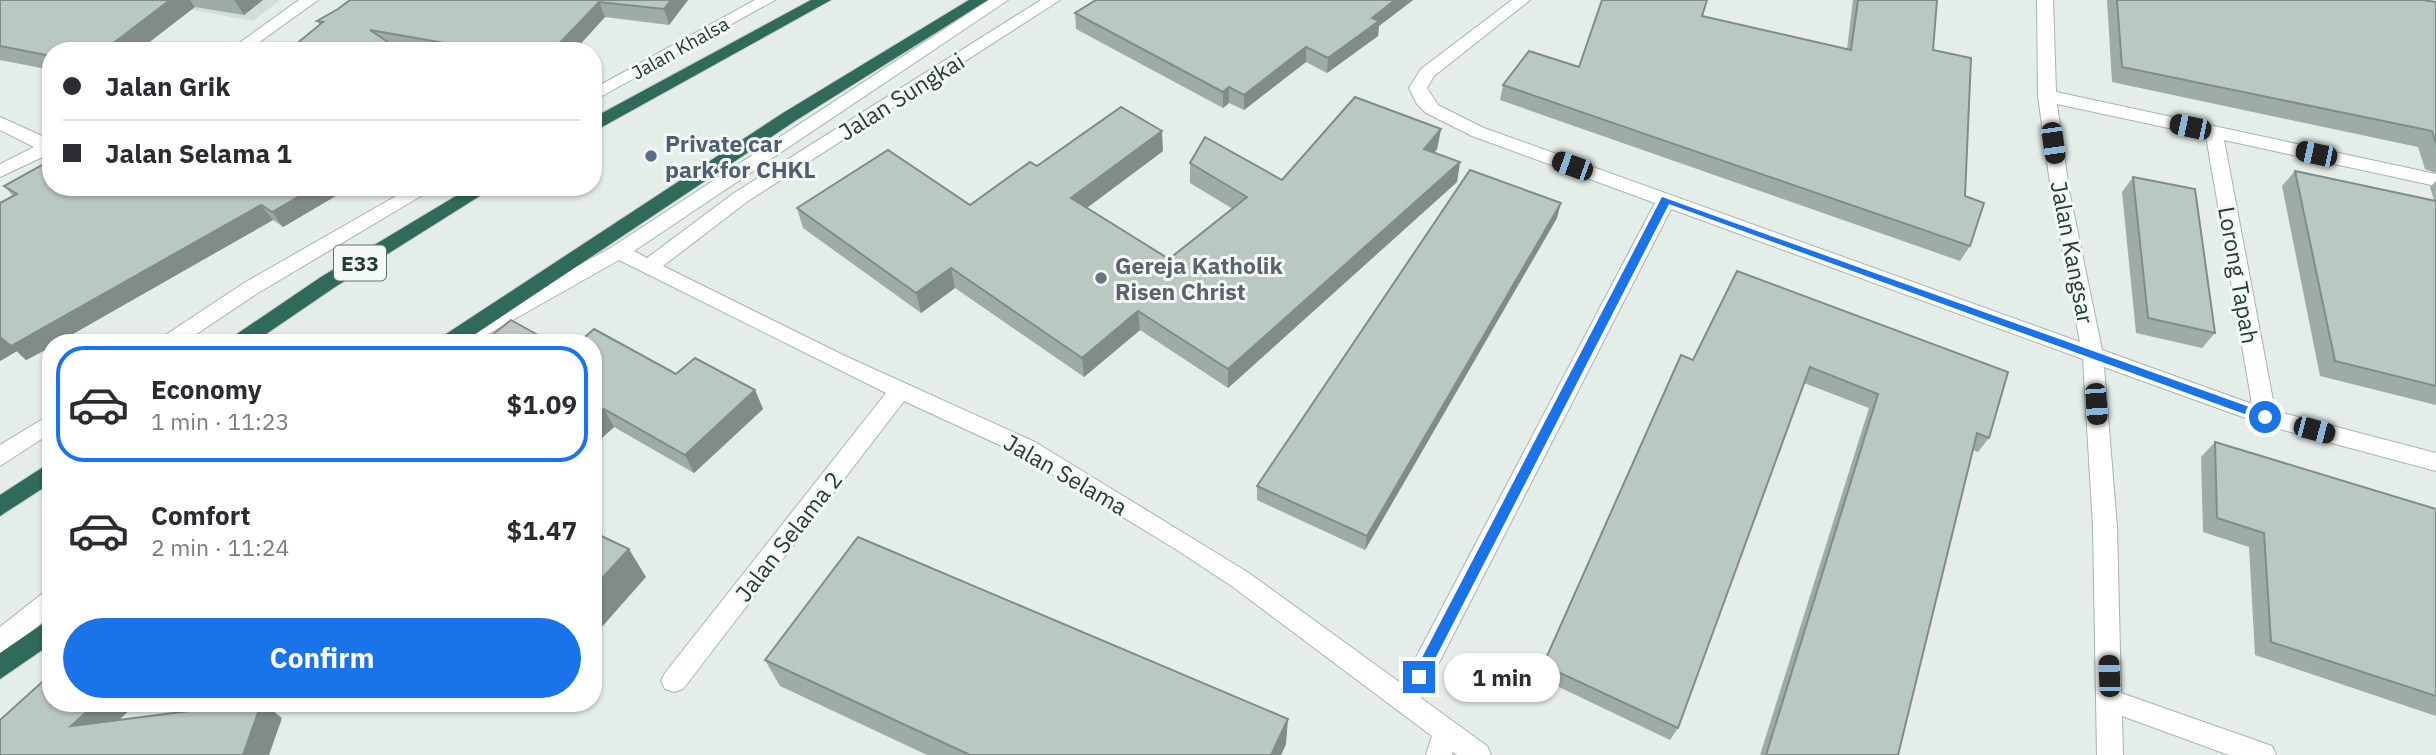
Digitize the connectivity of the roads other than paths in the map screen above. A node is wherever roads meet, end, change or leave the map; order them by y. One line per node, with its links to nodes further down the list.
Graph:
1 (310, 0): 9 (street)
2 (768, 0): 10 (street, Jalan Khalsa)
3 (823, 0): 12 (highway)
4 (980, 0): 26 (highway)
5 (1000, 0): 22 (street)
6 (1052, 0): 23 (street, Jalan Sungkai)
7 (1522, 0): 21 (street)
8 (2045, 0): 11 (street, Jalan Kangsar)
9 (249, 42)
10 (602, 91)
11 (2047, 96): 14 (street); 28 (street, Jalan Kangsar)
12 (602, 121)
13 (0, 123): 15 (street)
14 (2214, 132): 18 (street); 30 (street, Lorong Tapah)
15 (42, 143)
16 (42, 151): 17 (street)
17 (0, 172)
18 (2436, 180)
19 (412, 196): 24 (street)
20 (470, 196): 25 (highway, E33)
21 (1666, 200): 28 (street); 42 (street)
22 (619, 252): 23 (street, Jalan Selama); 27 (street)
23 (650, 266): 29 (street, Jalan Selama)
24 (182, 334)
25 (250, 334)
26 (461, 334)
27 (471, 334)
28 (2093, 355): 30 (street); 41 (street, Jalan Kangsar)
29 (901, 390): 40 (street, Jalan Selama 2); 42 (street, Jalan Selama)
30 (2265, 417): 33 (street)
31 (42, 428): 32 (street)
32 (0, 457)
33 (2436, 462)
34 (42, 477): 35 (highway)
35 (0, 507)
36 (42, 607): 38 (street)
37 (42, 636): 39 (highway)
38 (0, 642)
39 (0, 668)
40 (674, 681)
41 (2109, 700): 45 (street, Jalan Kangsar); 46 (street)
42 (1406, 702): 43 (street, Jalan Selama)
43 (1442, 743): 44 (street, Jalan Selama)
44 (1478, 755)
45 (2110, 755)
46 (2263, 755)

